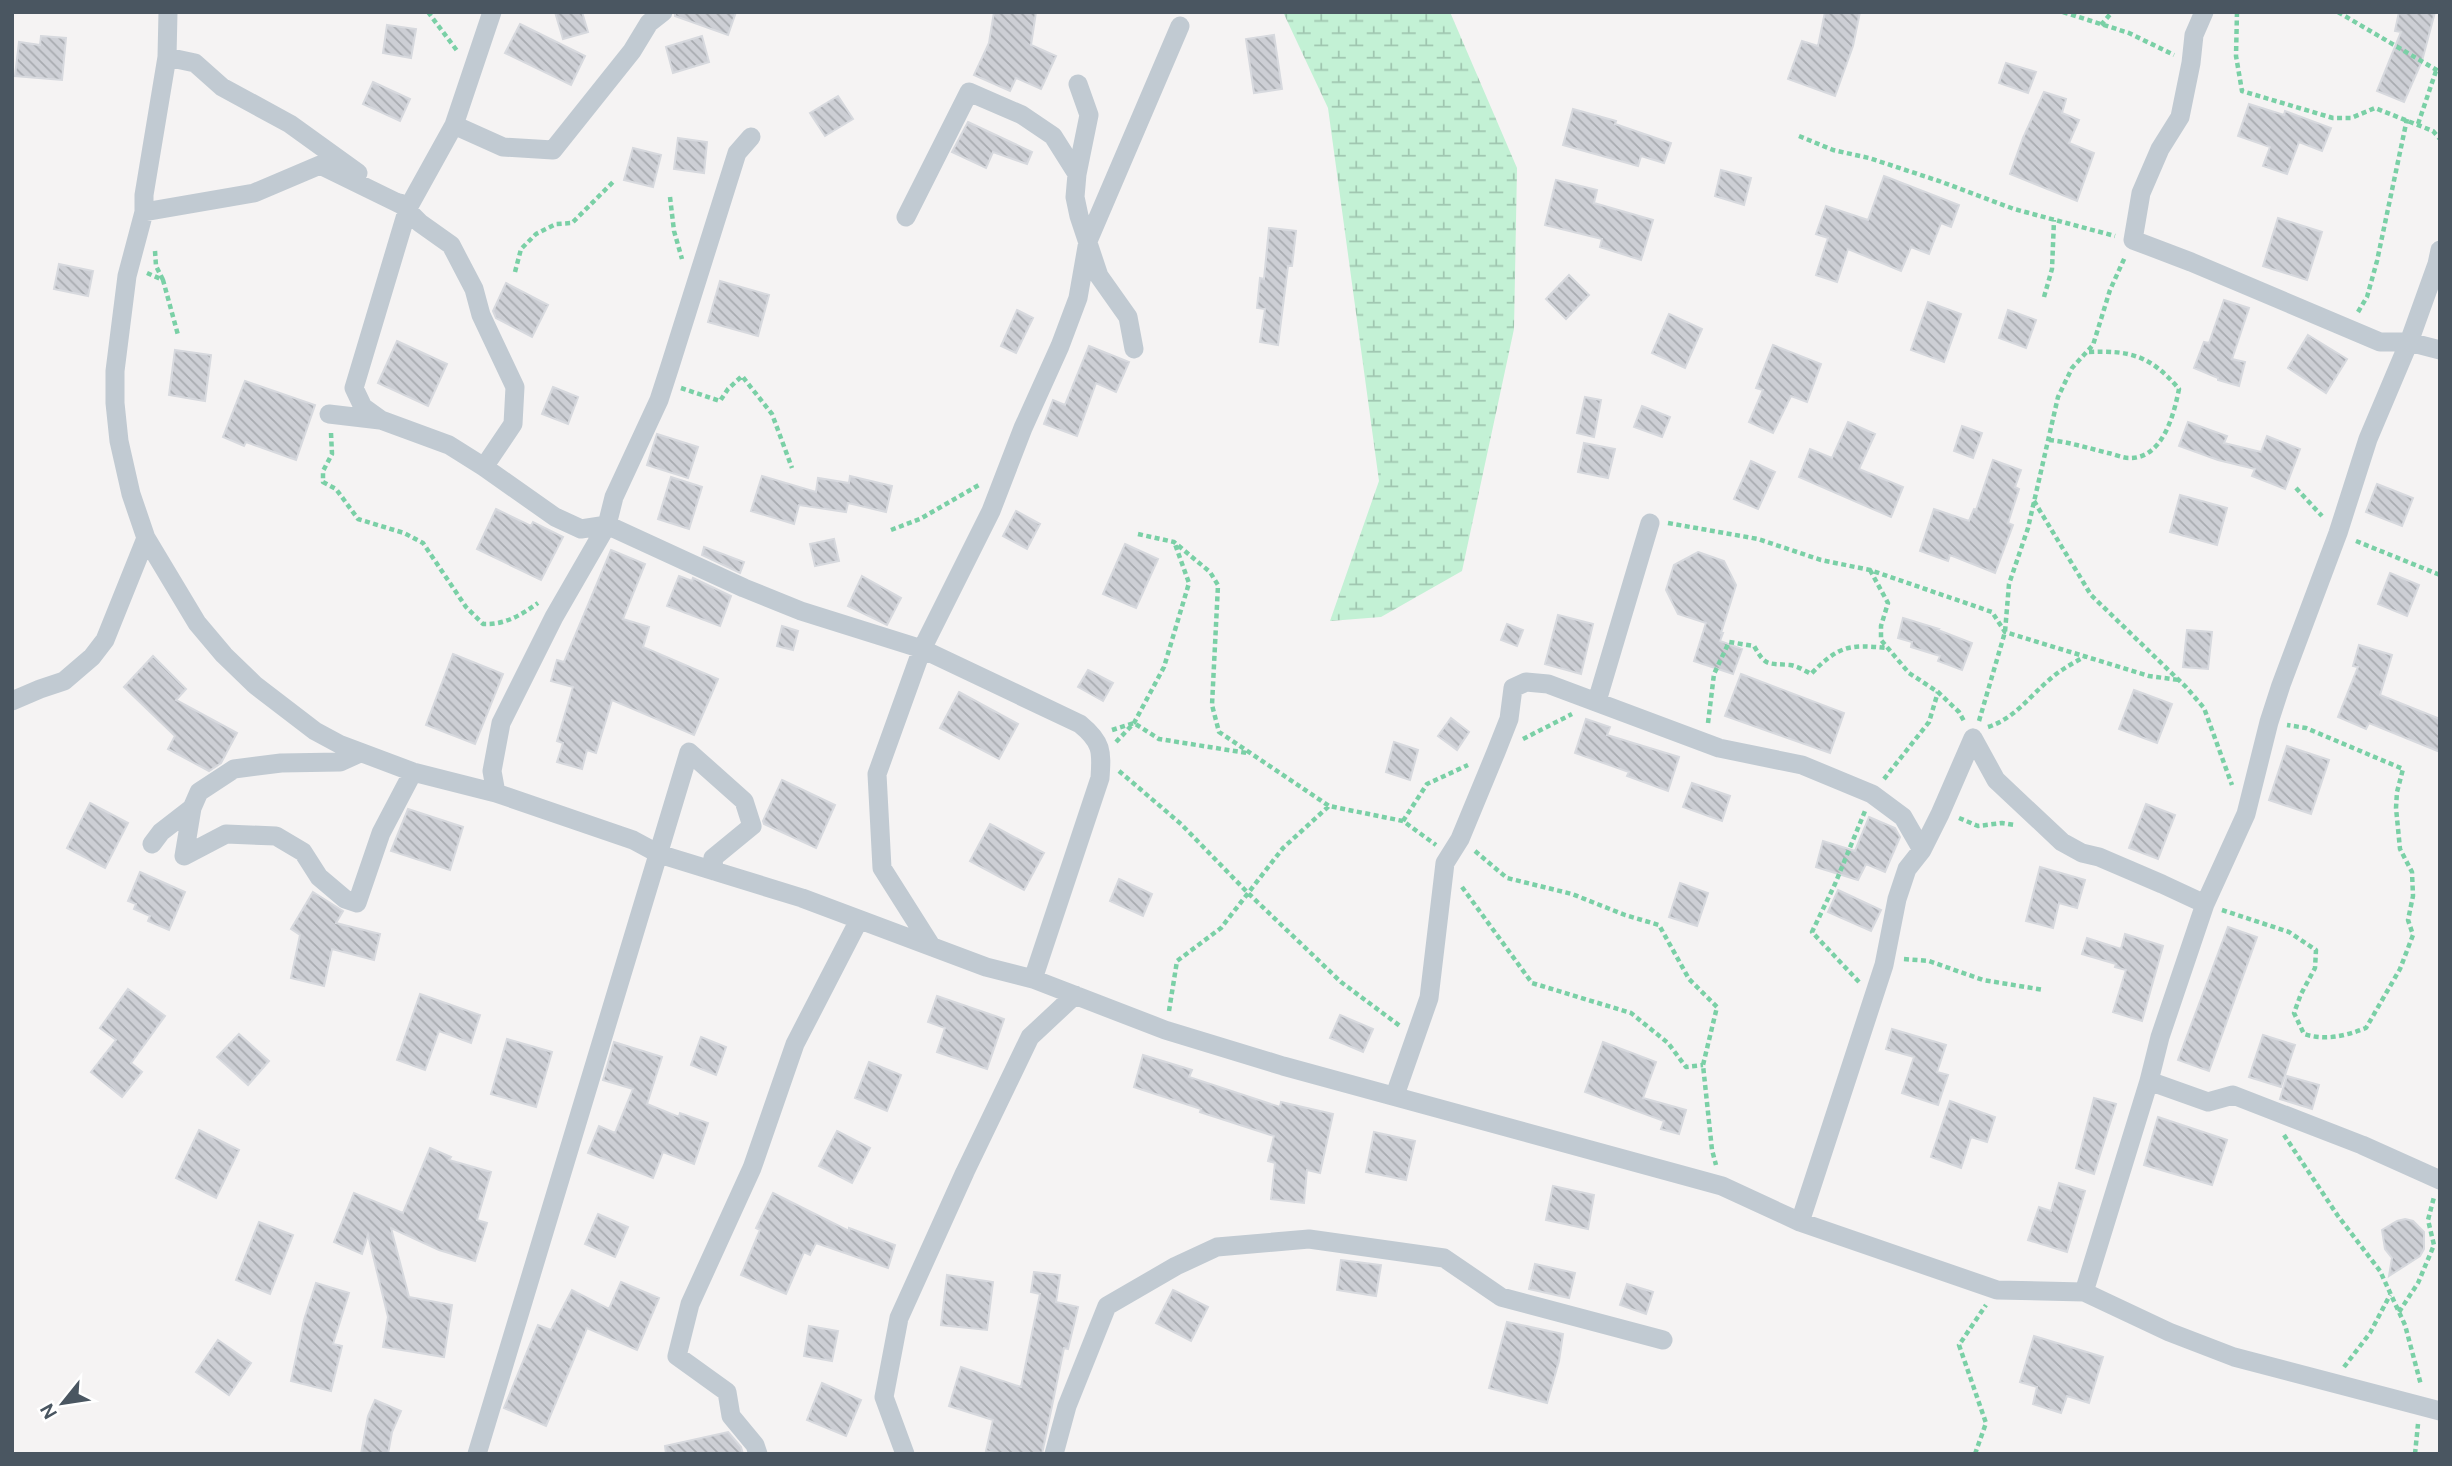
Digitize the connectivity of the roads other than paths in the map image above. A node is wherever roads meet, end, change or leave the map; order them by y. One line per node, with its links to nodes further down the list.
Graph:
1 (492, 12): 9 (street)
2 (663, 12): 9 (street)
3 (2204, 12): 17 (street)
4 (168, 21): 6 (street); 7 (street)
5 (1180, 26): 15 (street)
6 (167, 57): 7 (street); 13 (street)
7 (195, 63): 12 (street)
8 (1078, 84): 11 (street)
9 (454, 125): 12 (street)
10 (751, 137): 24 (street)
11 (1077, 174): 14 (street); 15 (street)
12 (408, 208): 13 (street); 21 (street); 22 (street)
13 (144, 212): 25 (street)
14 (906, 217)
15 (1088, 241): 18 (street); 26 (street)
16 (2440, 250): 17 (street)
17 (2409, 342): 19 (street); 37 (street)
18 (1134, 349)
19 (2440, 350)
20 (329, 414): 21 (street)
21 (381, 420): 22 (street)
22 (484, 467): 24 (street)
23 (1650, 523): 28 (street)
24 (607, 525): 26 (street); 31 (street)
25 (146, 538): 27 (street); 29 (street)
26 (922, 649): 39 (street); 40 (street)
27 (12, 701)
28 (1597, 701): 34 (street); 43 (street)
29 (360, 753): 30 (street); 32 (street)
30 (413, 772): 31 (street); 32 (street)
31 (496, 793): 35 (street)
32 (192, 808): 33 (street)
33 (152, 844)
34 (1922, 850): 37 (street); 45 (street)
35 (659, 854): 36 (street); 36 (street); 49 (street)
36 (714, 871): 38 (street)
37 (2204, 904): 42 (street)
38 (859, 920): 39 (street); 50 (street)
39 (932, 947): 40 (street)
40 (1032, 979): 41 (street)
41 (1075, 995): 43 (street); 51 (street)
42 (2149, 1081): 44 (street); 46 (street)
43 (1395, 1095): 45 (street)
44 (2439, 1179)
45 (1800, 1222): 46 (street)
46 (2084, 1292): 48 (street)
47 (1663, 1340): 52 (street)
48 (2429, 1402)
49 (477, 1454)
50 (758, 1454)
51 (905, 1454)
52 (1054, 1454)

